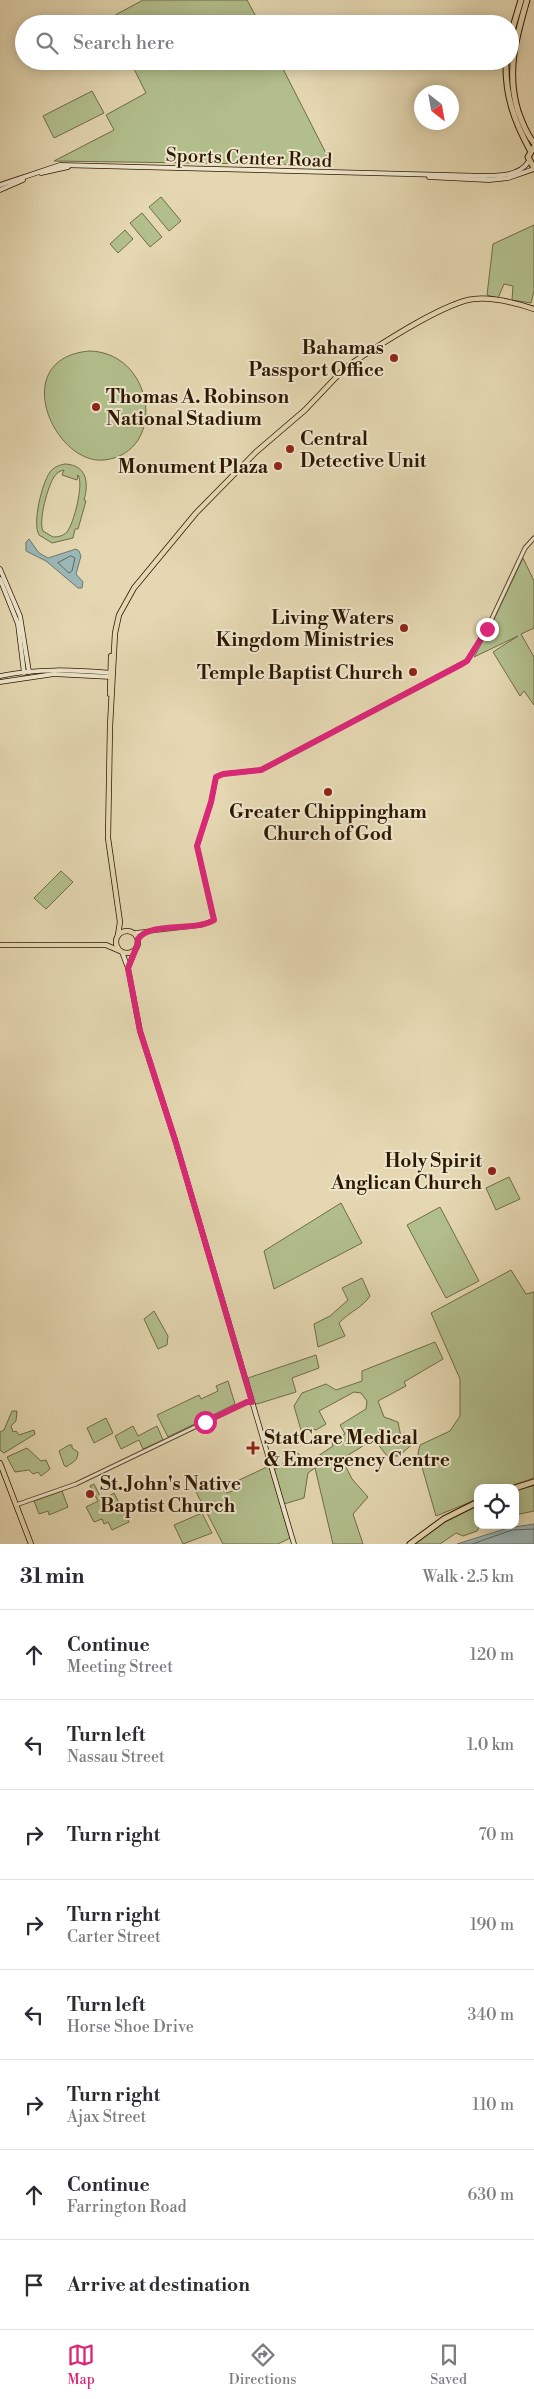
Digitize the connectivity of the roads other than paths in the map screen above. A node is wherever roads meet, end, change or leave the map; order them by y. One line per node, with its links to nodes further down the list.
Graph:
1 (521, 0): 3 (highway)
2 (527, 0): 4 (highway)
3 (517, 15)
4 (519, 30)
5 (507, 70): 7 (highway)
6 (512, 70): 7 (highway)
7 (533, 146): 8 (highway)
8 (529, 161): 10 (highway); 11 (main road, Sports Center Road)
9 (70, 166): 11 (main road, Sports Center Road); 12 (main road, Sports Center Road); 13 (main road, Sports Center Road)
10 (534, 168): 11 (main road, Sports Center Road)
11 (426, 176)
12 (0, 185)
13 (0, 190)
14 (534, 309): 20 (main road)
15 (534, 538): 27 (street)
16 (0, 569): 18 (main road)
17 (0, 579): 18 (main road)
18 (15, 607): 19 (main road)
19 (26, 671): 20 (main road); 21 (main road); 22 (main road)
20 (112, 675): 22 (main road); 24 (main road)
21 (0, 676)
22 (27, 676): 23 (main road)
23 (0, 682)
24 (120, 922): 25 (main road); 28 (main road)
25 (126, 931): 26 (main road); 28 (main road)
26 (133, 932): 27 (street); 29 (main road)
27 (145, 932): 29 (street)
28 (118, 935): 30 (main road)
29 (138, 939): 33 (main road)
30 (116, 941): 32 (main road); 34 (main road)
31 (0, 945): 32 (main road)
32 (106, 946): 34 (main road)
33 (136, 948): 34 (main road); 35 (main road)
34 (121, 951): 35 (main road)
35 (128, 968): 36 (main road)
36 (252, 1402): 41 (street); 43 (main road)
37 (0, 1463): 41 (main road)
38 (534, 1482): 39 (highway)
39 (519, 1487)
40 (474, 1504): 44 (highway)
41 (16, 1505): 42 (main road)
42 (31, 1544)
43 (294, 1544)
44 (410, 1544)

